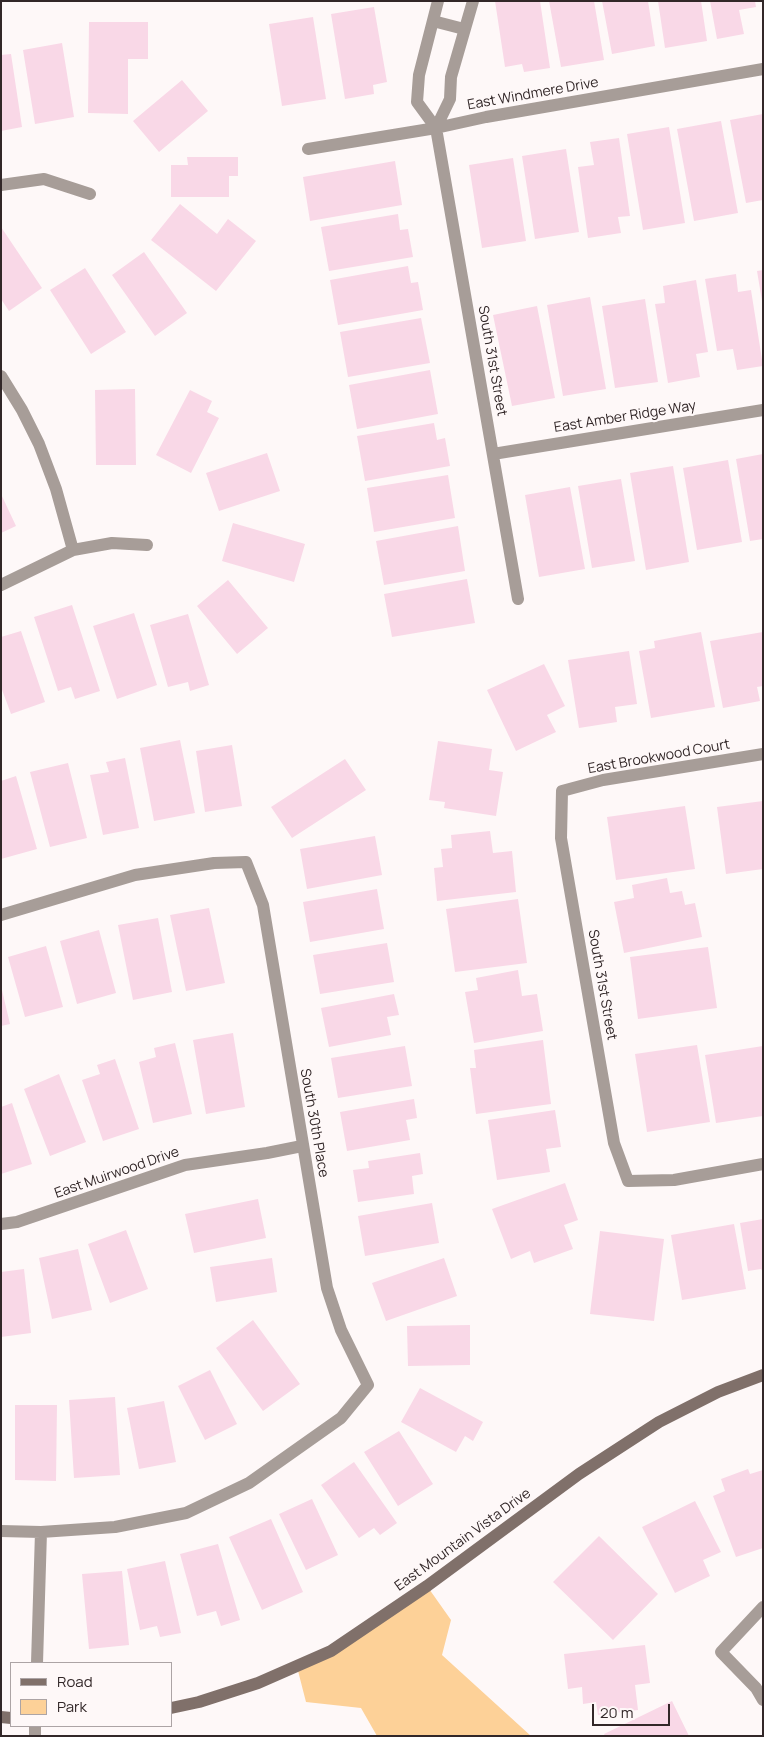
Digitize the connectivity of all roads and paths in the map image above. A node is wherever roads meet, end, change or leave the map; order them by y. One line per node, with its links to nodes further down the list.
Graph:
1 (438, 1): 3 (street, South 31st Street)
2 (473, 1): 4 (street)
3 (433, 21): 4 (street); 6 (street, South 31st Street)
4 (464, 29): 6 (street)
5 (763, 69): 6 (street, East Windmere Drive)
6 (436, 128): 7 (street, East Windmere Drive); 12 (street, South 31st Street)
7 (308, 149)
8 (1, 185): 9 (street)
9 (90, 194)
10 (1, 376): 14 (street)
11 (763, 410): 12 (street, East Amber Ridge Way)
12 (493, 454): 16 (street, South 31st Street)
13 (147, 545): 14 (street)
14 (73, 550): 15 (street)
15 (1, 585)
16 (518, 599)
17 (763, 754): 18 (street, East Brookwood Court)
18 (562, 791): 21 (street, South 31st Street)
19 (1, 915): 20 (street, South 30th Place)
20 (302, 1146): 22 (street, East Muirwood Drive); 25 (street, South 30th Place)
21 (763, 1164)
22 (1, 1224)
23 (763, 1375): 29 (street, East Mountain Vista Drive)
24 (1, 1531): 25 (street)
25 (40, 1532): 27 (street)
26 (763, 1607): 28 (street)
27 (37, 1662)
28 (763, 1700)
29 (172, 1708)

